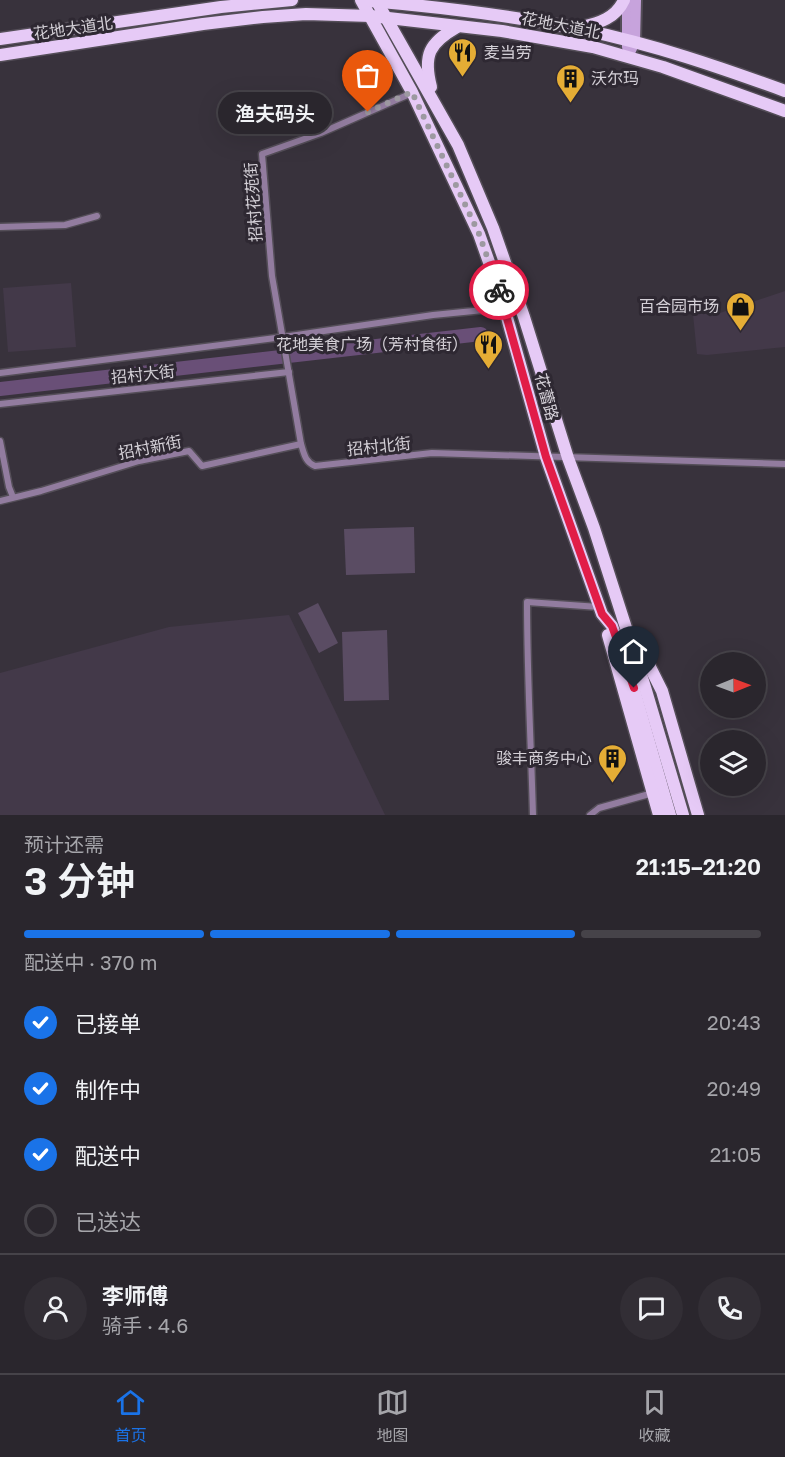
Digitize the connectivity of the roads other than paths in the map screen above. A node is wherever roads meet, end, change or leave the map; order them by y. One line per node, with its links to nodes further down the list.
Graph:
1 (292, 0): 10 (main road, 花地大道北)
2 (361, 0): 5 (main road, 花地大道北); 6 (main road, 花蕾路)
3 (625, 0): 9 (main road); 11 (street)
4 (636, 0): 11 (street)
5 (376, 1): 7 (main road, 花蕾路); 9 (main road, 花地大道北)
6 (370, 16): 7 (main road, 花地大道北); 12 (main road, 花地大道北); 15 (main road, 花蕾路)
7 (386, 18): 8 (main road, 花地大道北); 16 (main road, 花蕾路)
8 (457, 27): 13 (main road, 花地大道北); 16 (main road)
9 (576, 28): 11 (main road, 花地大道北)
10 (0, 39)
11 (631, 41): 13 (street); 14 (main road, 花地大道北)
12 (0, 55)
13 (628, 57): 17 (main road, 花地大道北)
14 (785, 91)
15 (412, 92): 20 (main road, 花蕾路); 21 (street, 招村花苑街)
16 (434, 100): 28 (main road, 花蕾路)
17 (785, 111)
18 (97, 216): 19 (street)
19 (0, 227)
20 (505, 308): 21 (street); 27 (main road, 花蕾路)
21 (284, 340): 22 (street, 招村花苑街); 23 (street)
22 (288, 370): 24 (street, 招村大街); 26 (street, 招村北街)
23 (0, 373)
24 (0, 404)
25 (0, 441): 32 (street)
26 (301, 444): 27 (street, 招村北街); 32 (street, 招村新街)
27 (546, 457): 28 (street); 31 (main road, 花蕾路)
28 (568, 458): 29 (street); 30 (main road, 花蕾路)
29 (785, 464)
30 (580, 490): 31 (main road); 34 (main road, 花蕾路)
31 (560, 496): 35 (main road, 花蕾路)
32 (13, 497): 33 (street, 招村新街)
33 (0, 501)
34 (620, 608): 41 (main road, 花蕾路); 42 (main road)
35 (601, 611): 36 (main road); 37 (street); 40 (main road, 花蕾路)
36 (653, 793): 38 (street); 39 (main road)
37 (533, 815)
38 (590, 815)
39 (659, 815)
40 (670, 815)
41 (683, 815)
42 (698, 815)

